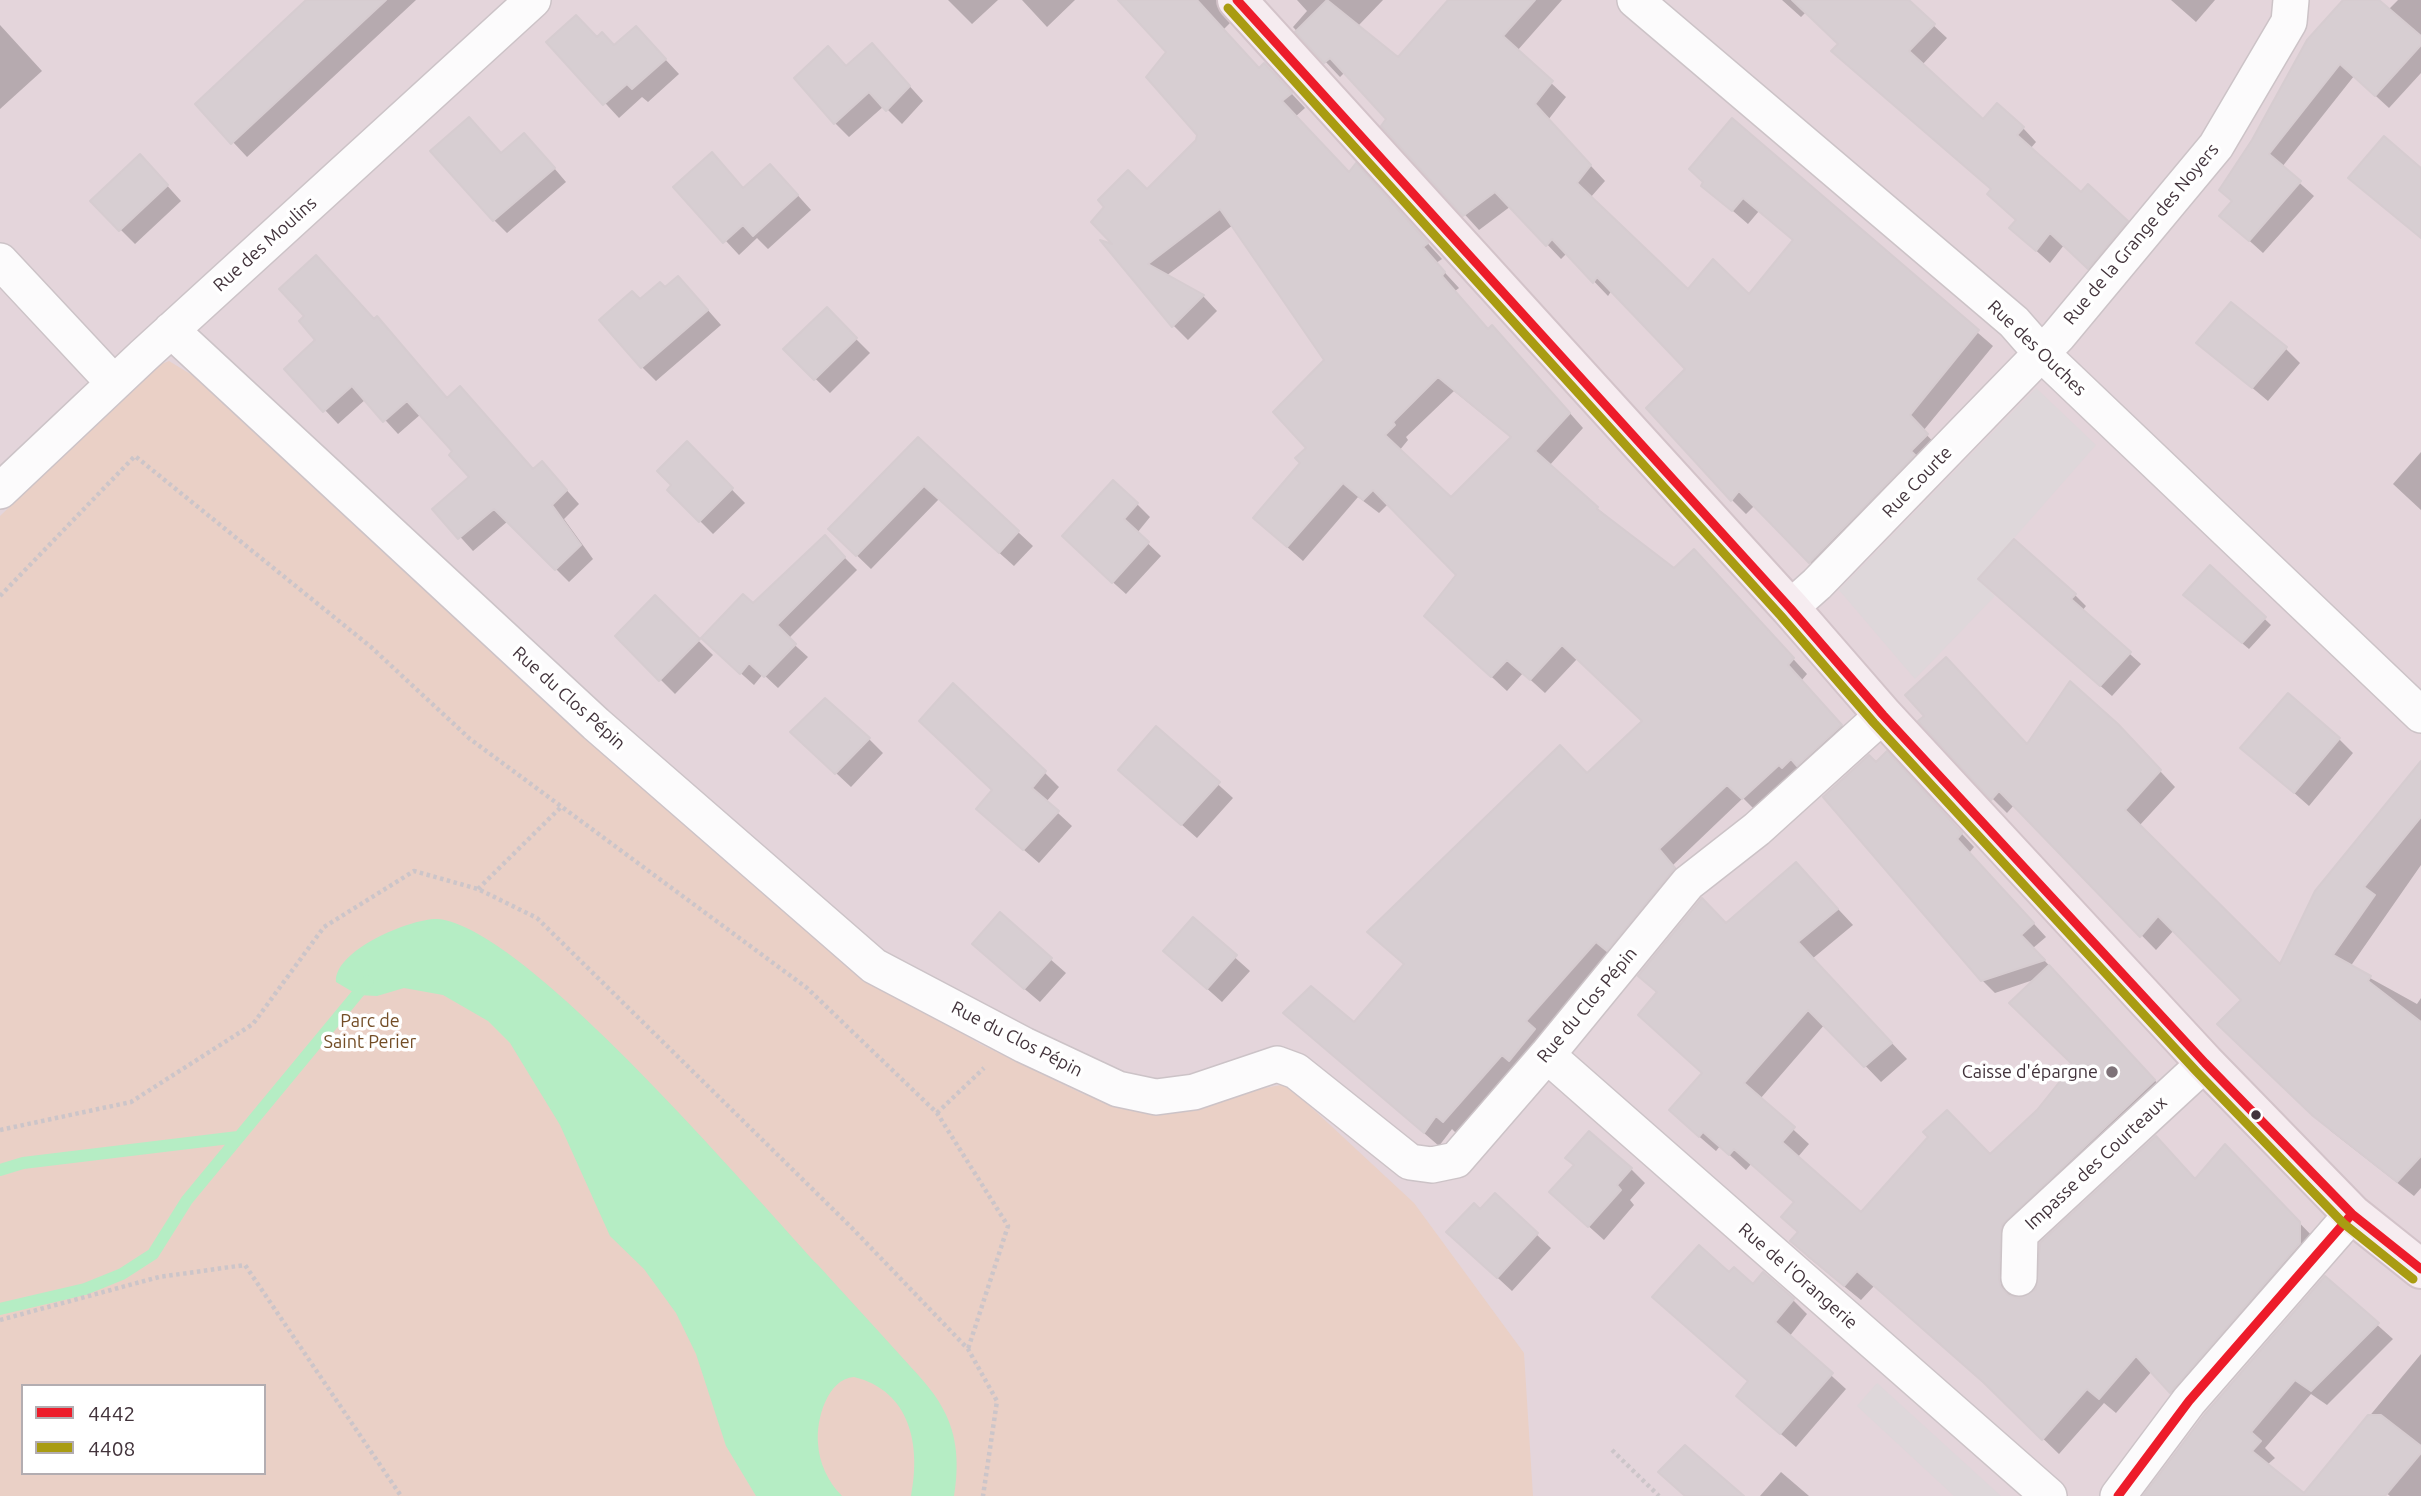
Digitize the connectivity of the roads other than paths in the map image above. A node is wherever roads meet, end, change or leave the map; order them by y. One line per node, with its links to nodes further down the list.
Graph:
1 (533, 0): 6 (street, Rue des Moulins)
2 (1237, 0): 10 (main road)
3 (1635, 0): 7 (street, Rue des Ouches)
4 (2298, 7): 7 (street, Rue de la Grange des Noyers)
5 (0, 261): 8 (street)
6 (171, 330): 8 (street, Rue des Moulins); 13 (street, Rue du Clos Pépin)
7 (2042, 354): 10 (street, Rue Courte); 12 (street, Rue des Ouches)
8 (114, 383): 9 (street, Rue des Moulins)
9 (0, 491)
10 (1790, 608): 11 (main road)
11 (1883, 715): 13 (street, Rue du Clos Pépin); 14 (main road)
12 (2421, 715)
13 (1547, 1055): 18 (street, Rue de l'Orangerie)
14 (2205, 1063): 15 (main road); 17 (street, Impasse des Courteaux)
15 (2352, 1214): 16 (main road); 19 (street)
16 (2421, 1269)
17 (2020, 1278)
18 (2049, 1496)
19 (2118, 1496)

